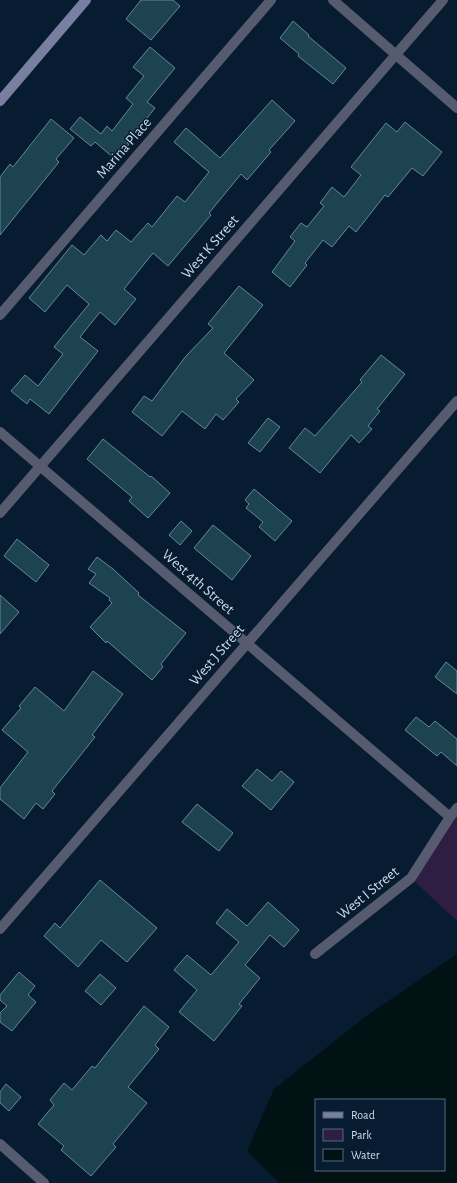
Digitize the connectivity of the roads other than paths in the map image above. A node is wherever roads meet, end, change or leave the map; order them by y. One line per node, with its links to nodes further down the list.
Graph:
1 (86, 0): 6 (main road)
2 (271, 0): 8 (street, Marina Place)
3 (333, 0): 5 (street)
4 (444, 0): 5 (street, West K Street)
5 (396, 55): 7 (street); 11 (street, West K Street)
6 (0, 101)
7 (457, 108)
8 (0, 315)
9 (457, 401): 13 (street, West J Street)
10 (0, 432): 11 (street, West 4th Street)
11 (40, 466): 12 (street, West K Street); 13 (street, West 4th Street)
12 (0, 513)
13 (247, 643): 15 (street, West 4th Street); 16 (street, West J Street)
14 (457, 808): 15 (street, West I Street)
15 (450, 817): 17 (street, West I Street)
16 (0, 929)
17 (316, 954)
18 (0, 1144): 19 (street)
19 (44, 1183)

